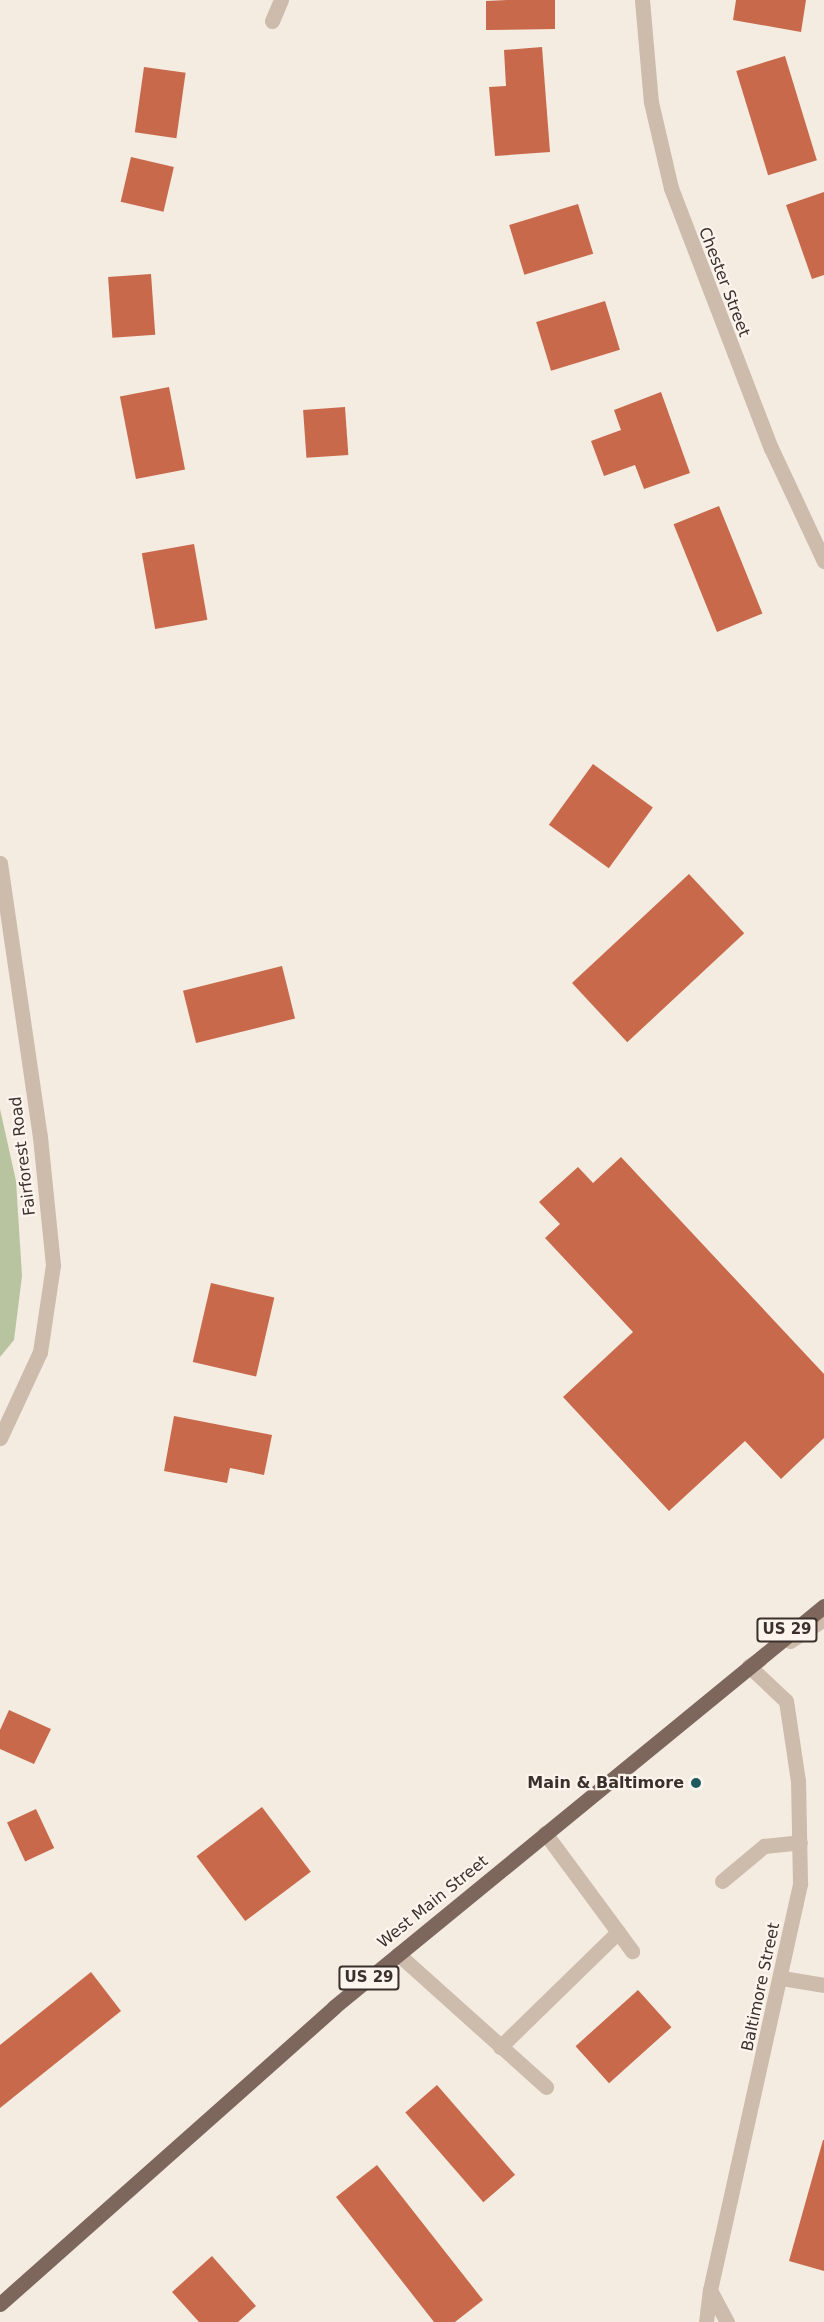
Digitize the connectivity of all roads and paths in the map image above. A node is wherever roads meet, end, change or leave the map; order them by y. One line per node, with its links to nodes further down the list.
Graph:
1 (281, 0): 3 (street)
2 (642, 0): 4 (street, Chester Street)
3 (272, 21)
4 (824, 561)
5 (0, 863): 6 (street, Fairforest Road)
6 (0, 1438)
7 (824, 1594): 10 (main road, US 29)
8 (824, 1606): 10 (main road, US 29)
9 (824, 1619): 10 (street, West Main Street)
10 (749, 1666): 11 (main road, West Main Street / US 29); 12 (street, Baltimore Street)
11 (545, 1833): 14 (street); 16 (main road, West Main Street / US 29)
12 (800, 1842): 13 (street); 17 (street, Baltimore Street)
13 (722, 1881)
14 (618, 1932): 15 (street); 19 (street)
15 (632, 1951)
16 (398, 1954): 19 (street); 22 (main road, West Main Street / US 29)
17 (782, 1978): 18 (street); 21 (street, Baltimore Street)
18 (824, 1986)
19 (500, 2047): 20 (street)
20 (546, 2087)
21 (710, 2290): 23 (street, Baltimore Street); 24 (street)
22 (0, 2304)
23 (706, 2322)
24 (727, 2322)

